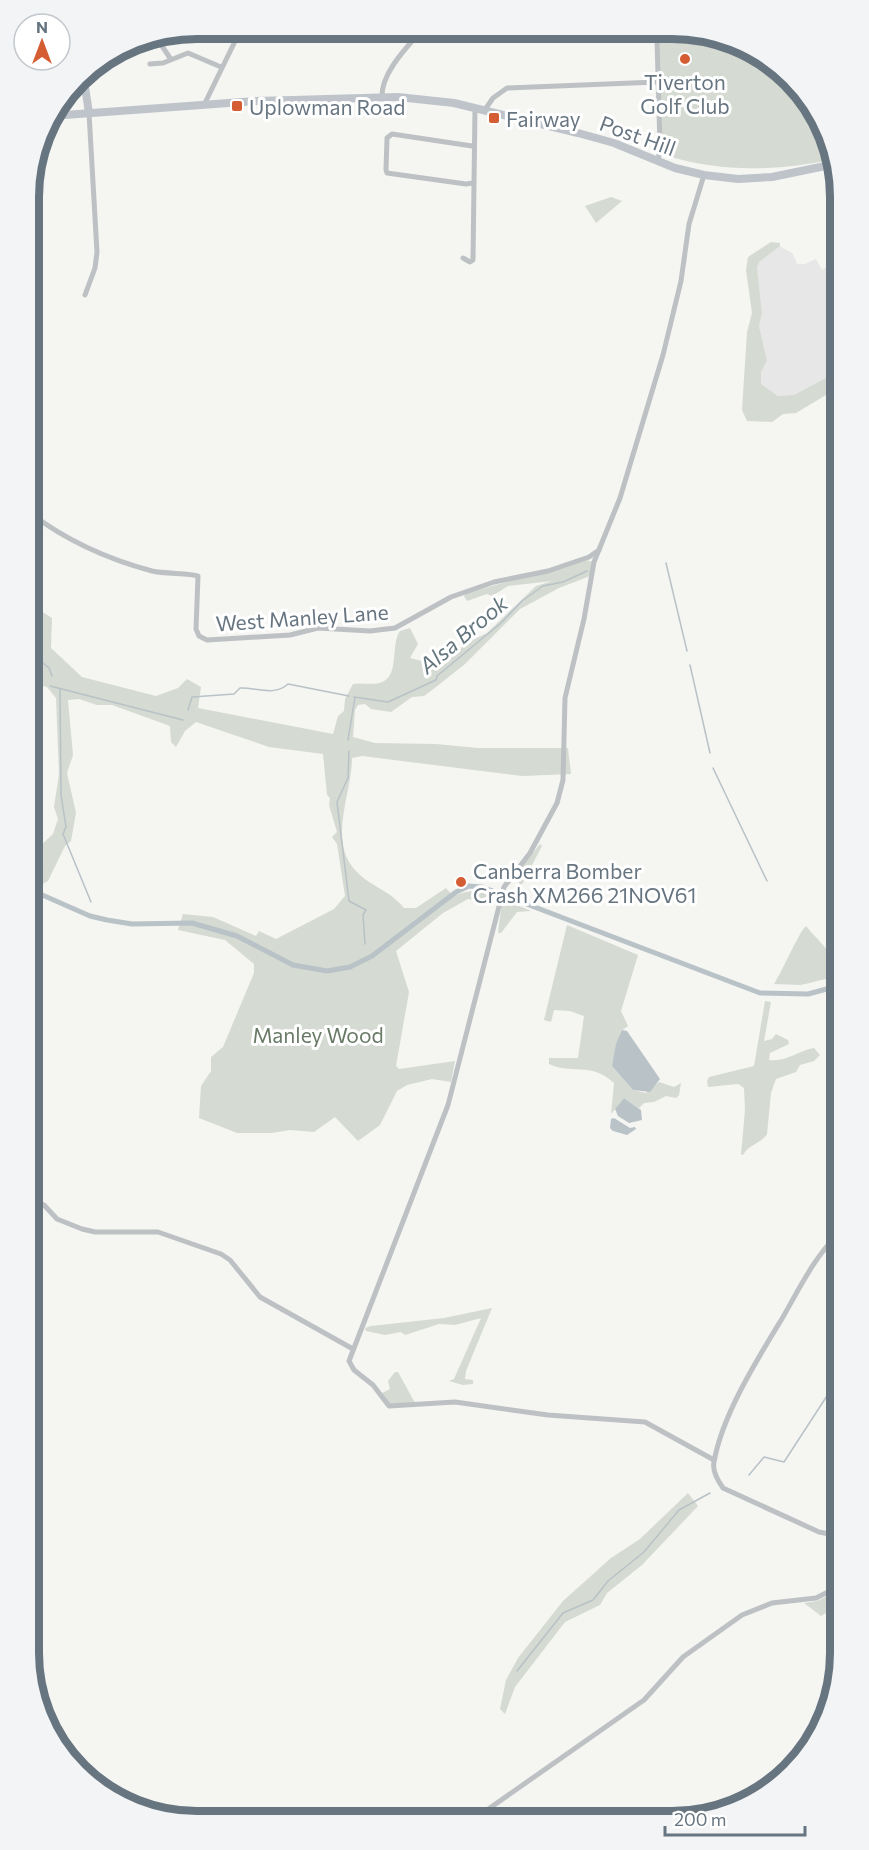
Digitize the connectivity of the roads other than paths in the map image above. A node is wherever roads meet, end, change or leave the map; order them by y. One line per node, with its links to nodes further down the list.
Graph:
1 (236, 39): 7 (street)
2 (415, 39): 10 (street)
3 (657, 39): 8 (street)
4 (160, 43): 5 (street)
5 (170, 58): 6 (street); 7 (street)
6 (150, 64)
7 (221, 67): 11 (street)
8 (657, 82): 13 (street); 17 (street)
9 (85, 85): 14 (street)
10 (382, 97): 11 (street, Post Hill); 12 (street, Post Hill)
11 (204, 105): 14 (street, Post Hill)
12 (474, 108): 13 (street, Post Hill); 16 (street)
13 (484, 111): 17 (street, Post Hill)
14 (89, 113): 15 (street, Post Hill); 22 (street)
15 (62, 115)
16 (472, 146): 20 (street); 20 (street)
17 (658, 162): 19 (street, Post Hill)
18 (827, 166): 19 (street, Post Hill)
19 (704, 175): 24 (street)
20 (473, 183): 21 (street)
21 (463, 258)
22 (85, 295)
23 (39, 520): 25 (street, West Manley Lane)
24 (599, 550): 25 (street, West Manley Lane); 26 (street)
25 (589, 557): 26 (street)
26 (594, 562): 29 (street)
27 (39, 1203): 29 (street)
28 (830, 1244): 30 (street)
29 (353, 1349): 30 (street)
30 (714, 1460): 31 (street)
31 (830, 1534)
32 (830, 1591): 33 (street)
33 (486, 1811)

